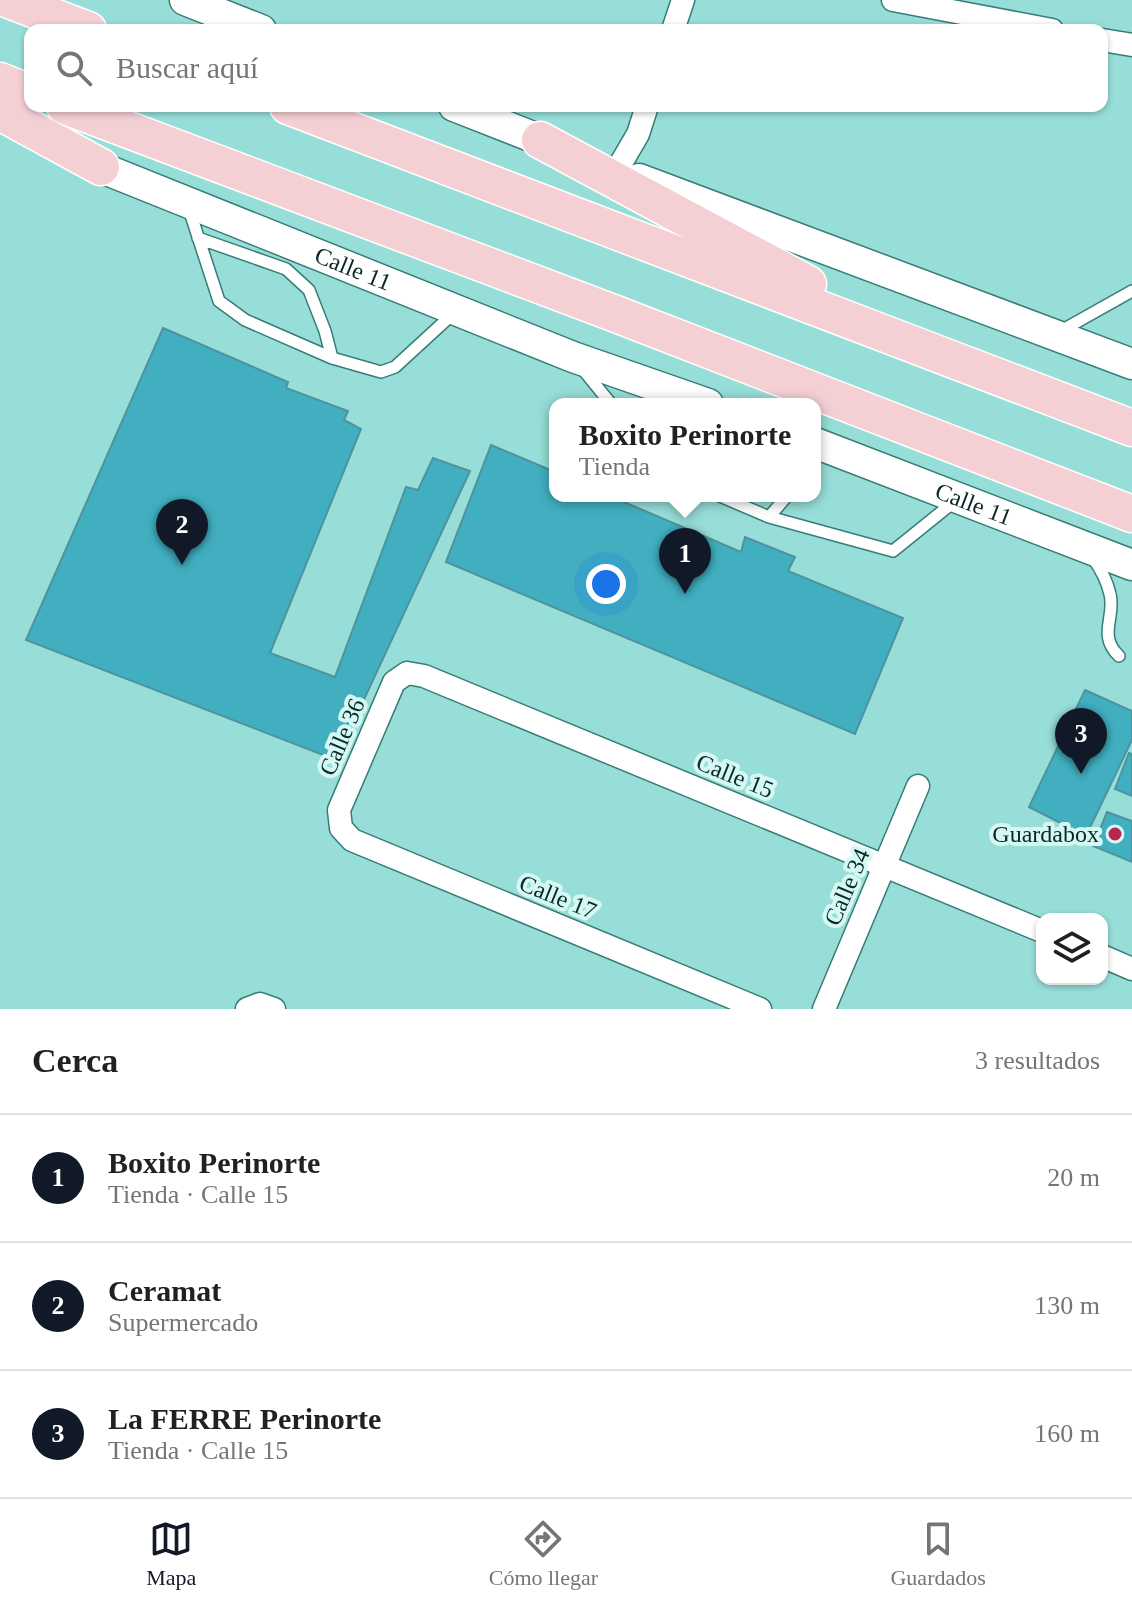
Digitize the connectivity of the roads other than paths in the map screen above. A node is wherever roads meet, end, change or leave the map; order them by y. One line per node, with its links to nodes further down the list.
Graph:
1 (9, 0): 6 (highway)
2 (683, 0): 8 (street)
3 (893, 0): 5 (street)
4 (198, 2): 7 (main road)
5 (978, 8): 9 (street)
6 (72, 24)
7 (248, 24)
8 (675, 24)
9 (1032, 24)
10 (1108, 41): 11 (street)
11 (1132, 45)
12 (0, 81): 13 (highway)
13 (24, 91)
14 (0, 112): 21 (highway)
15 (81, 112): 39 (highway)
16 (304, 112): 28 (highway)
17 (469, 112): 20 (main road)
18 (645, 112): 22 (street)
19 (0, 133): 21 (main road, Calle 11)
20 (540, 140): 22 (main road); 28 (highway)
21 (101, 167): 23 (main road, Calle 11)
22 (617, 170): 27 (main road)
23 (186, 202): 24 (lane); 26 (main road, Calle 11)
24 (198, 238): 30 (lane); 30 (lane)
25 (1132, 291): 27 (lane)
26 (457, 310): 29 (main road, Calle 11); 30 (lane)
27 (1054, 334): 31 (main road)
28 (939, 355): 34 (highway)
29 (573, 357): 32 (lane); 33 (main road, Calle 11)
30 (332, 358)
31 (1132, 364)
32 (606, 398)
33 (691, 398)
34 (1132, 428)
35 (821, 449): 36 (main road, Calle 11)
36 (959, 498): 40 (lane); 41 (main road, Calle 11)
37 (734, 502): 40 (lane)
38 (782, 502): 40 (lane)
39 (1132, 514)
40 (769, 517)
41 (1085, 547): 42 (main road, Calle 11); 43 (lane)
42 (1132, 565)
43 (1119, 656)
44 (407, 673): 46 (street, Calle 36); 47 (street, Calle 15)
45 (918, 786): 47 (street, Calle 34)
46 (341, 828): 51 (street, Calle 17)
47 (884, 865): 48 (street, Calle 15); 52 (street, Calle 34)
48 (1036, 928)
49 (1108, 959): 50 (street)
50 (1132, 969)
51 (760, 1009)
52 (824, 1009)

